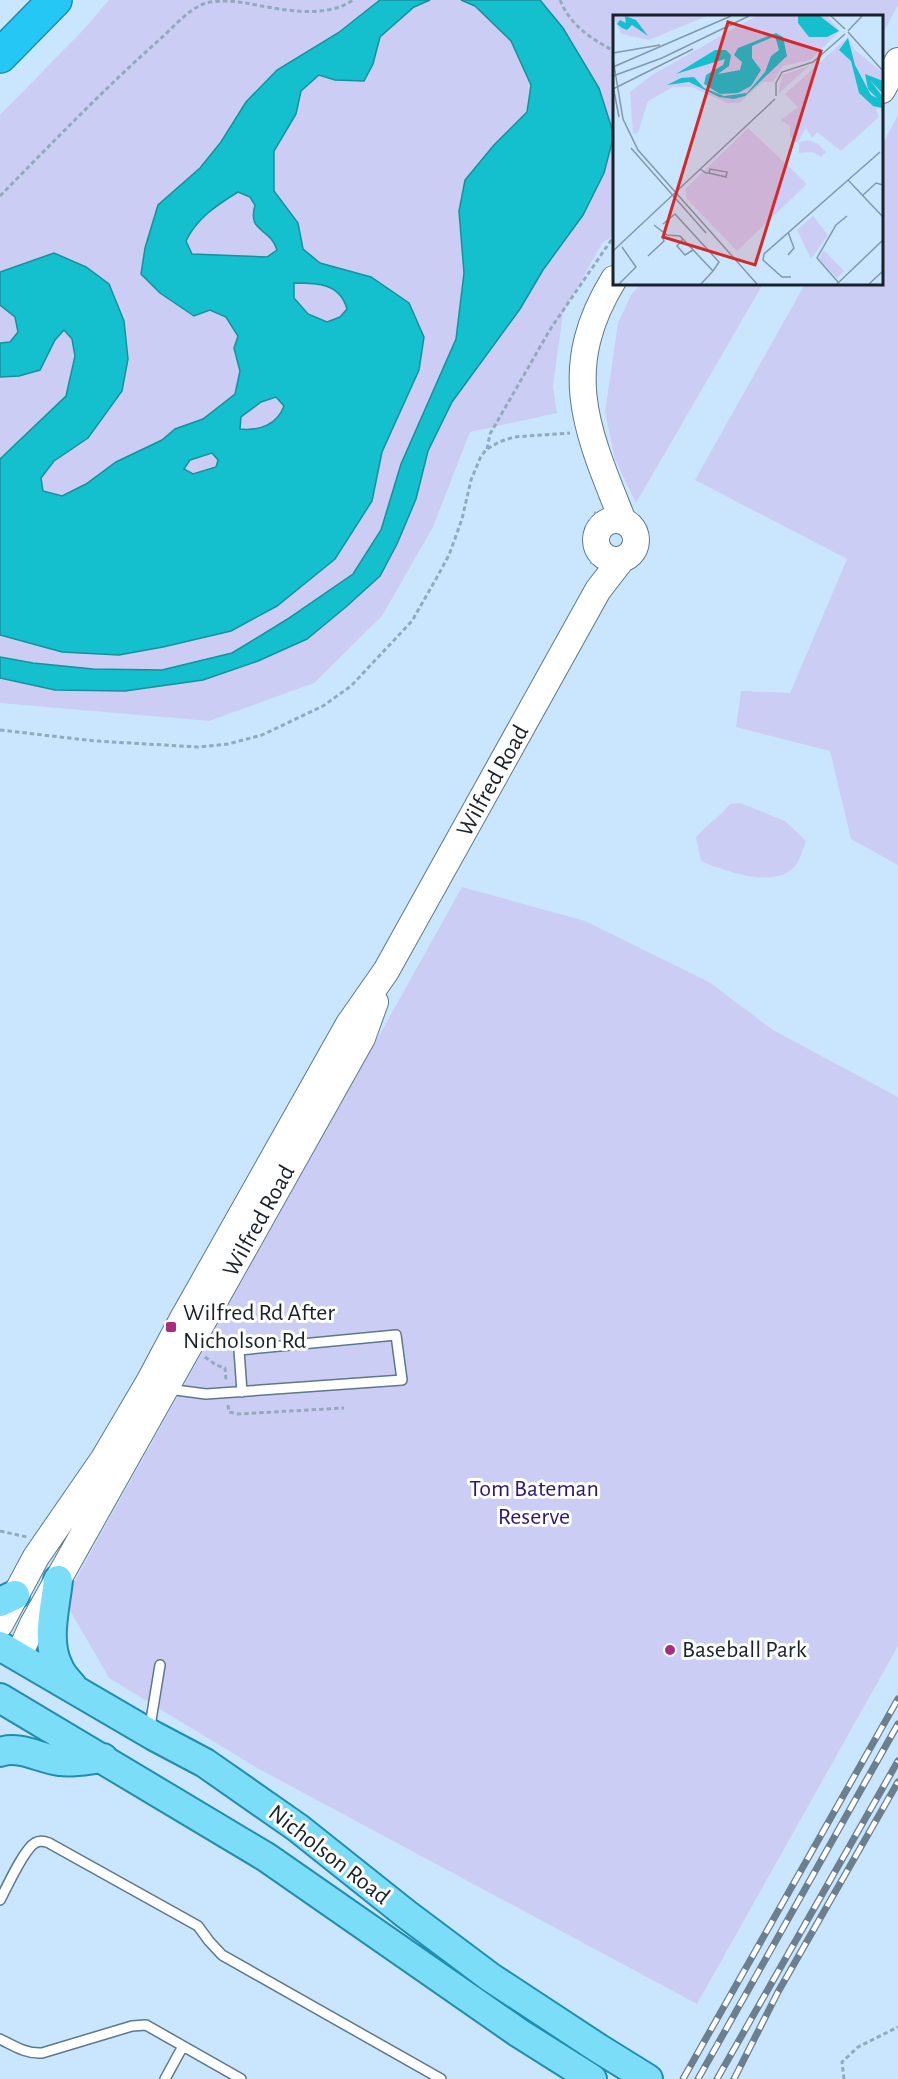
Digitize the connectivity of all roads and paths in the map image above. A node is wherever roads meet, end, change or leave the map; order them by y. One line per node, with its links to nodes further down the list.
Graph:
1 (55, 0): 5 (highway)
2 (353, 0): 8 (path)
3 (560, 0): 4 (path)
4 (613, 50)
5 (4, 54)
6 (898, 61): 7 (main road)
7 (883, 88)
8 (0, 196)
9 (613, 239): 12 (path)
10 (613, 282): 13 (main road)
11 (571, 433): 12 (path)
12 (487, 449): 15 (path)
13 (609, 517): 14 (main road); 14 (path); 14 (main road, Wilfred Road)
14 (603, 569): 18 (main road, Wilfred Road)
15 (0, 730)
16 (202, 1354): 17 (path)
17 (226, 1384)
18 (157, 1385): 19 (lane); 24 (main road, Wilfred Road); 25 (main road, Wilfred Road)
19 (242, 1392): 19 (lane)
20 (228, 1403): 21 (path)
21 (344, 1408)
22 (0, 1532): 23 (path)
23 (31, 1539)
24 (58, 1580): 27 (main road, Wilfred Road); 29 (main road)
25 (7, 1598): 26 (main road, Wilfred Road)
26 (0, 1624)
27 (9, 1652): 29 (main road, Nicholson Road); 30 (main road)
28 (160, 1665): 31 (lane)
29 (76, 1691): 31 (main road, Nicholson Road)
30 (0, 1696): 33 (main road, Nicholson Road)
31 (154, 1736): 38 (main road, Nicholson Road)
32 (0, 1752): 33 (main road)
33 (103, 1758): 42 (main road, Nicholson Road)
34 (0, 1900): 41 (lane)
35 (898, 2027): 43 (path)
36 (0, 2039): 37 (lane)
37 (183, 2046): 39 (lane); 40 (lane)
38 (647, 2078)
39 (165, 2079)
40 (241, 2079)
41 (441, 2079)
42 (592, 2079)
43 (844, 2079)

